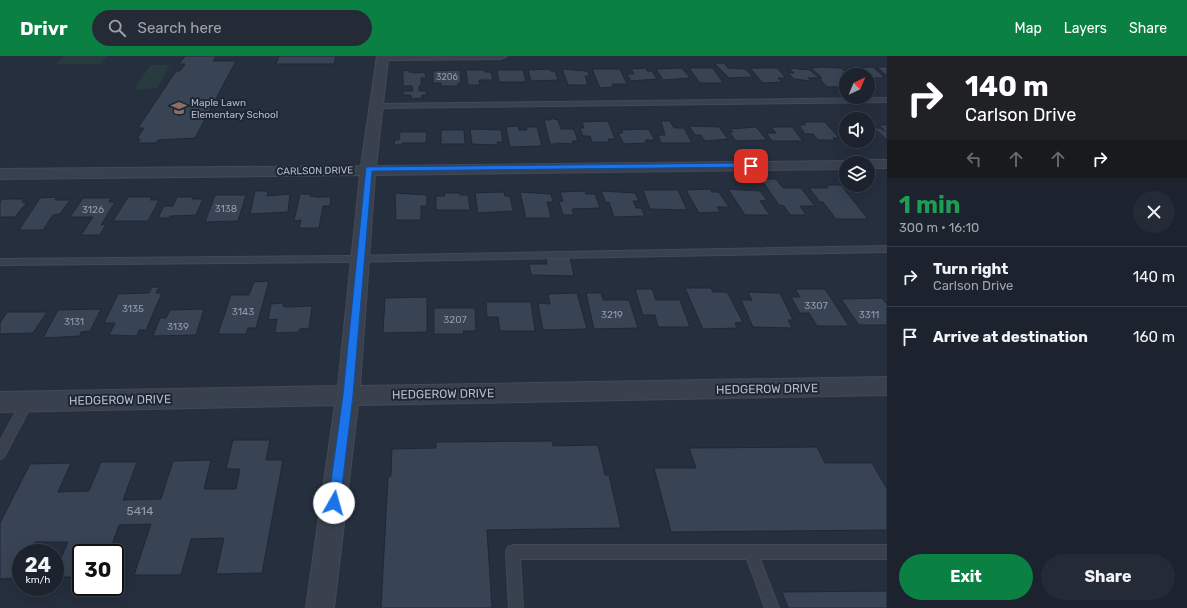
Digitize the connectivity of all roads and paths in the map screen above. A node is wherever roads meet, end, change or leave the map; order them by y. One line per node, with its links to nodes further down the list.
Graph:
1 (501, 56): 2 (street)
2 (383, 57): 4 (street)
3 (887, 100): 4 (lane)
4 (376, 106): 8 (street)
5 (875, 164): 6 (street)
6 (887, 164)
7 (839, 165): 8 (street, CARLSON DRIVE)
8 (368, 169): 9 (street, CARLSON DRIVE); 11 (street)
9 (0, 174)
10 (887, 249): 11 (lane)
11 (361, 259): 12 (lane); 14 (street)
12 (0, 262)
13 (887, 386): 14 (street, HEDGEROW DRIVE)
14 (348, 395): 16 (street, HEDGEROW DRIVE); 20 (street)
15 (0, 402): 16 (street, HEDGEROW DRIVE)
16 (27, 402): 17 (lane)
17 (0, 454)
18 (751, 552): 19 (lane); 21 (lane); 22 (lane)
19 (887, 552)
20 (320, 608)
21 (516, 608)
22 (772, 608)

